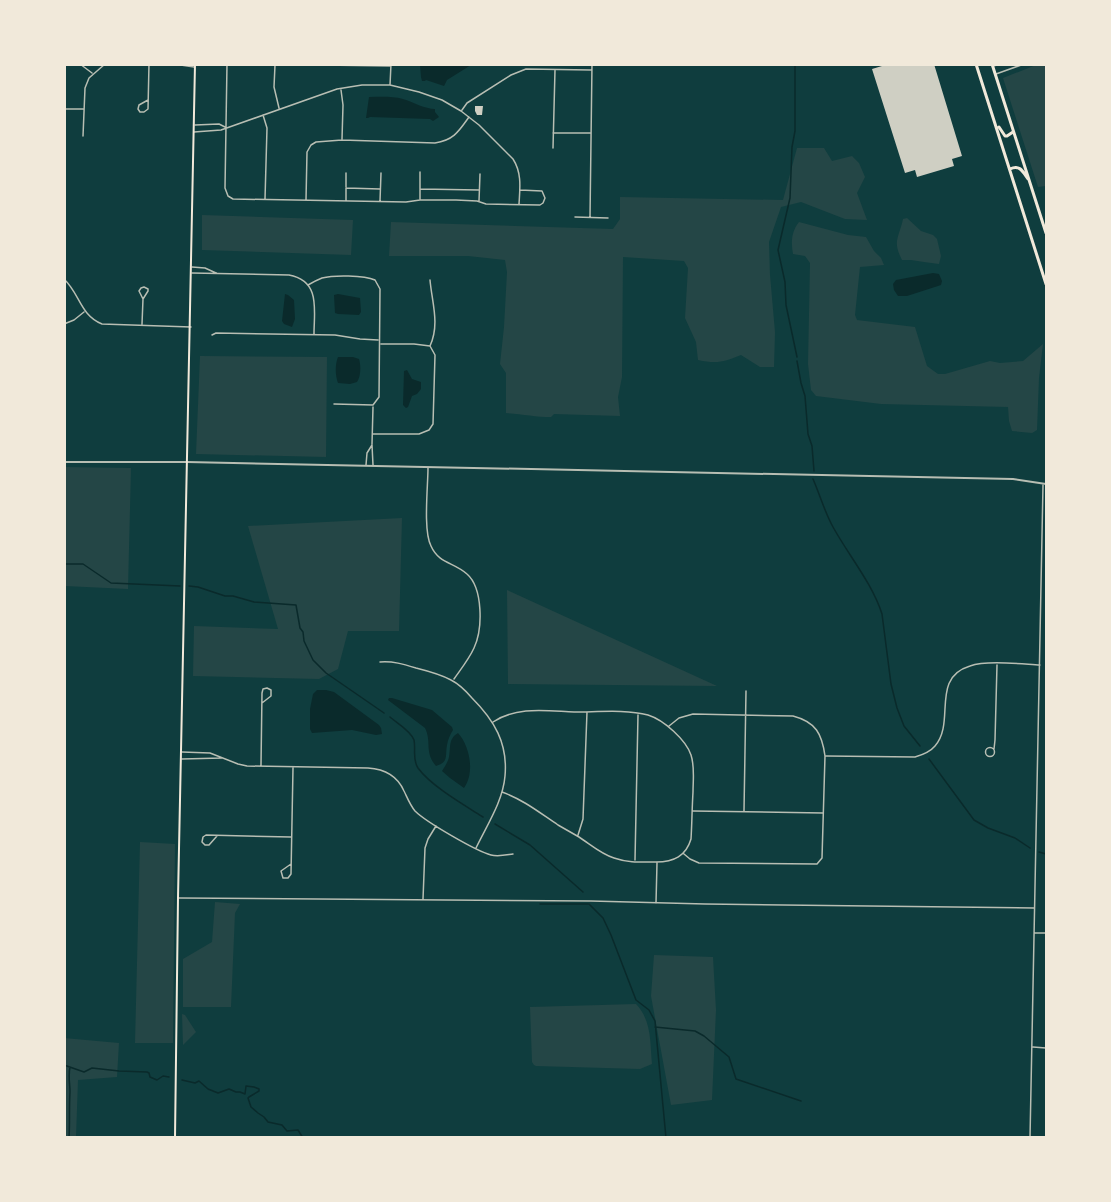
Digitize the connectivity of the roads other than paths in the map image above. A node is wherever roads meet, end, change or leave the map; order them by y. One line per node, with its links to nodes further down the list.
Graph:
1 (80, 64): 17 (street)
2 (105, 64): 17 (street)
3 (149, 64): 21 (street)
4 (174, 64): 14 (street)
5 (227, 64): 30 (street)
6 (253, 64): 11 (street)
7 (592, 64): 16 (street)
8 (976, 64): 28 (main road)
9 (1001, 64): 13 (street)
10 (1024, 64): 18 (street)
11 (275, 65): 12 (street); 24 (street)
12 (391, 65): 19 (street)
13 (993, 65): 18 (main road)
14 (195, 66): 29 (main road)
15 (555, 70): 16 (street); 25 (street); 33 (street)
16 (592, 70): 34 (street)
17 (93, 74): 23 (street)
18 (995, 74): 32 (main road)
19 (390, 85): 20 (street); 25 (street)
20 (341, 89): 24 (street); 36 (street)
21 (148, 100)
22 (64, 109): 23 (street)
23 (84, 109): 35 (street)
24 (279, 109): 26 (street)
25 (461, 111): 27 (street)
26 (263, 115): 30 (street); 49 (street)
27 (469, 117): 36 (street); 48 (street)
28 (996, 124): 32 (main road); 38 (main road)
29 (194, 125): 30 (street); 31 (main road)
30 (226, 127): 31 (street); 49 (street)
31 (194, 132): 60 (main road)
32 (1014, 132): 43 (main road)
33 (553, 133): 34 (street); 37 (street)
34 (591, 133): 57 (street)
35 (83, 136)
36 (342, 140): 51 (street)
37 (553, 148)
38 (1010, 169): 43 (main road); 65 (main road)
39 (420, 172): 46 (street)
40 (346, 173): 44 (street)
41 (381, 173): 45 (street)
42 (480, 174): 47 (street)
43 (1032, 186): 59 (main road)
44 (346, 188): 45 (street); 52 (street)
45 (380, 189): 53 (street)
46 (420, 189): 47 (street); 50 (street)
47 (479, 190): 54 (street)
48 (520, 190): 55 (street); 55 (street)
49 (265, 200): 51 (street)
50 (420, 200): 53 (street); 54 (street)
51 (306, 201): 52 (street)
52 (345, 202): 53 (street)
53 (380, 202)
54 (479, 202): 55 (street)
55 (519, 204)
56 (575, 217): 57 (street)
57 (590, 217): 58 (street)
58 (608, 218)
59 (1047, 233)
60 (192, 267): 61 (main road); 62 (street)
61 (192, 273): 62 (street); 71 (main road)
62 (216, 274): 66 (street)
63 (64, 279): 68 (street)
64 (430, 280): 76 (street)
65 (1047, 284)
66 (308, 285): 73 (street); 74 (street)
67 (143, 299): 70 (street)
68 (85, 312): 69 (street); 70 (street)
69 (64, 324)
70 (142, 326): 71 (street)
71 (191, 327): 82 (main road)
72 (212, 334): 73 (street)
73 (314, 334): 74 (street)
74 (380, 340): 75 (street)
75 (380, 344): 76 (street); 78 (street)
76 (430, 346): 79 (street)
77 (334, 405): 78 (street)
78 (373, 405): 79 (street)
79 (373, 434): 80 (street)
80 (372, 445): 83 (street); 84 (street)
81 (64, 462): 82 (street)
82 (186, 462): 83 (street); 99 (main road)
83 (366, 465): 84 (street)
84 (373, 466): 85 (street)
85 (429, 467): 86 (street); 90 (street)
86 (1045, 484): 89 (street)
87 (380, 662): 90 (street)
88 (997, 664): 89 (street); 98 (street); 100 (street)
89 (1040, 665): 122 (street)
90 (453, 681): 96 (street)
91 (746, 691): 95 (street)
92 (262, 703): 92 (street); 103 (street)
93 (587, 712): 94 (street); 96 (street); 111 (street)
94 (638, 713): 97 (street); 116 (street)
95 (746, 715): 97 (street); 100 (street); 107 (street)
96 (493, 722): 105 (street)
97 (669, 726): 106 (street)
98 (993, 749)
99 (181, 752): 101 (street); 102 (main road)
100 (825, 756): 108 (street)
101 (224, 758): 102 (street); 103 (street)
102 (181, 759): 119 (main road)
103 (261, 766): 104 (street)
104 (293, 767): 109 (street); 112 (street)
105 (502, 792): 111 (street); 113 (street)
106 (692, 810): 107 (street); 115 (street)
107 (744, 812): 108 (street)
108 (823, 813): 115 (street)
109 (436, 826): 113 (street); 120 (street)
110 (217, 836): 110 (street); 112 (street)
111 (578, 836): 116 (street)
112 (291, 837): 118 (street)
113 (476, 848): 114 (street)
114 (513, 854)
115 (683, 854): 117 (street)
116 (635, 861): 117 (street)
117 (657, 862): 121 (street)
118 (291, 864): 118 (street)
119 (178, 898): 120 (street); 127 (main road)
120 (423, 900): 121 (street)
121 (656, 903): 122 (street)
122 (1034, 908): 123 (street)
123 (1034, 933): 124 (street); 125 (street)
124 (1047, 933)
125 (1032, 1047): 126 (street); 128 (street)
126 (1047, 1048)
127 (175, 1137)
128 (1030, 1137)

